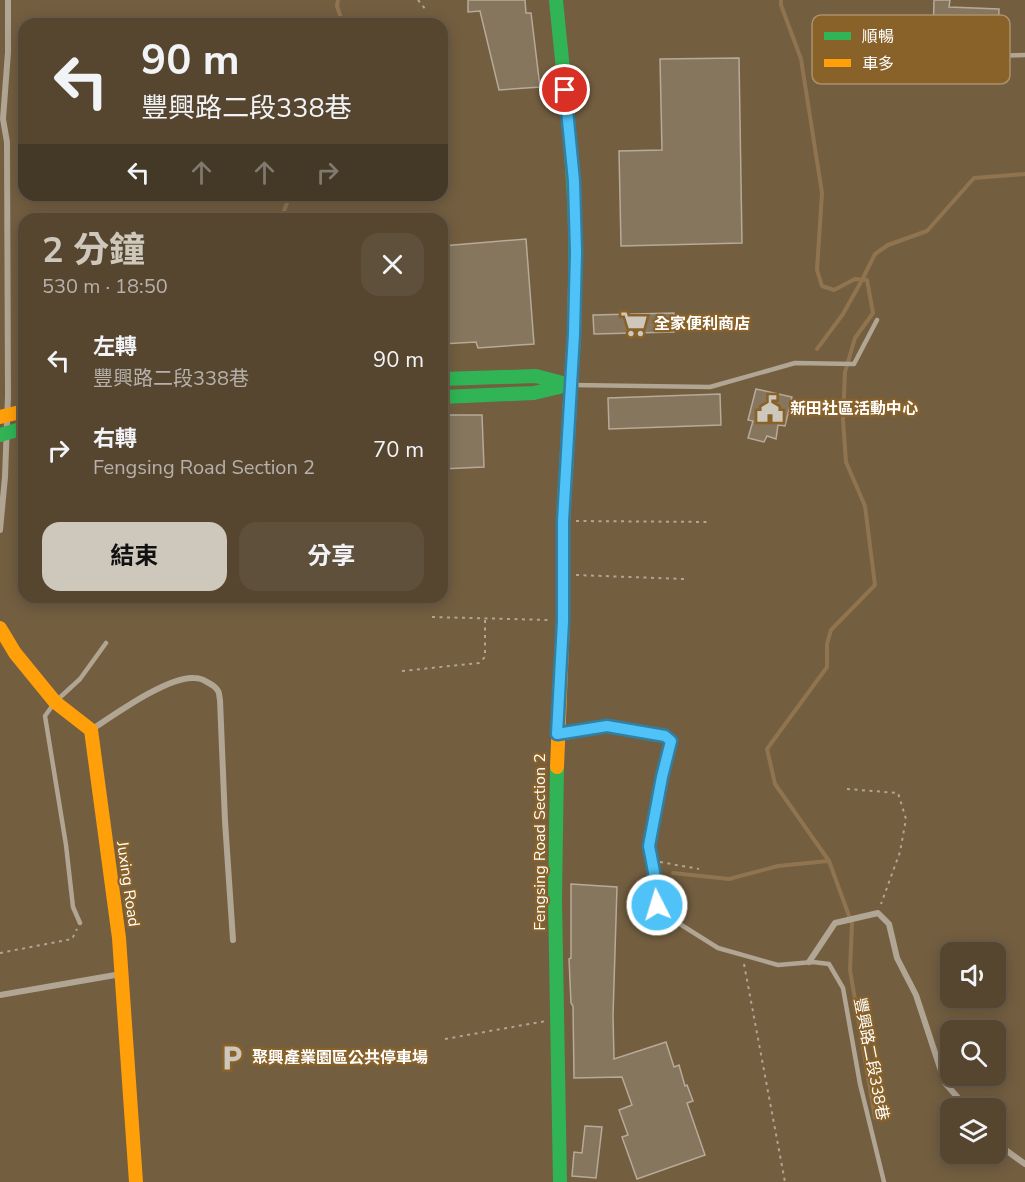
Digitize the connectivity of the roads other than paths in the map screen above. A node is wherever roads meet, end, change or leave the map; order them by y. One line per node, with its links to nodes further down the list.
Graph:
1 (8, 0): 10 (street)
2 (556, 0): 7 (street, Fengsing Road Section 2)
3 (1010, 55): 4 (lane)
4 (1025, 55)
5 (878, 320): 7 (lane)
6 (448, 380): 7 (street)
7 (570, 385): 8 (street); 18 (street, Fengsing Road Section 2)
8 (448, 397)
9 (18, 412): 10 (street)
10 (3, 416): 12 (street)
11 (18, 430): 12 (street)
12 (3, 434): 13 (street)
13 (0, 530)
14 (0, 627): 16 (street)
15 (106, 643): 16 (lane)
16 (55, 702): 17 (street); 19 (lane)
17 (91, 730): 20 (street); 22 (street, Juxing Road)
18 (557, 734): 21 (lane, 豐興路二段338巷); 28 (street, Fengsing Road Section 2)
19 (80, 923)
20 (233, 939)
21 (809, 962): 24 (street); 29 (lane, 豐興路二段338巷)
22 (122, 974): 23 (street); 27 (street, Juxing Road)
23 (0, 995)
24 (958, 1098)
25 (1006, 1150): 26 (street)
26 (1025, 1164)
27 (136, 1182)
28 (560, 1182)
29 (884, 1182)

